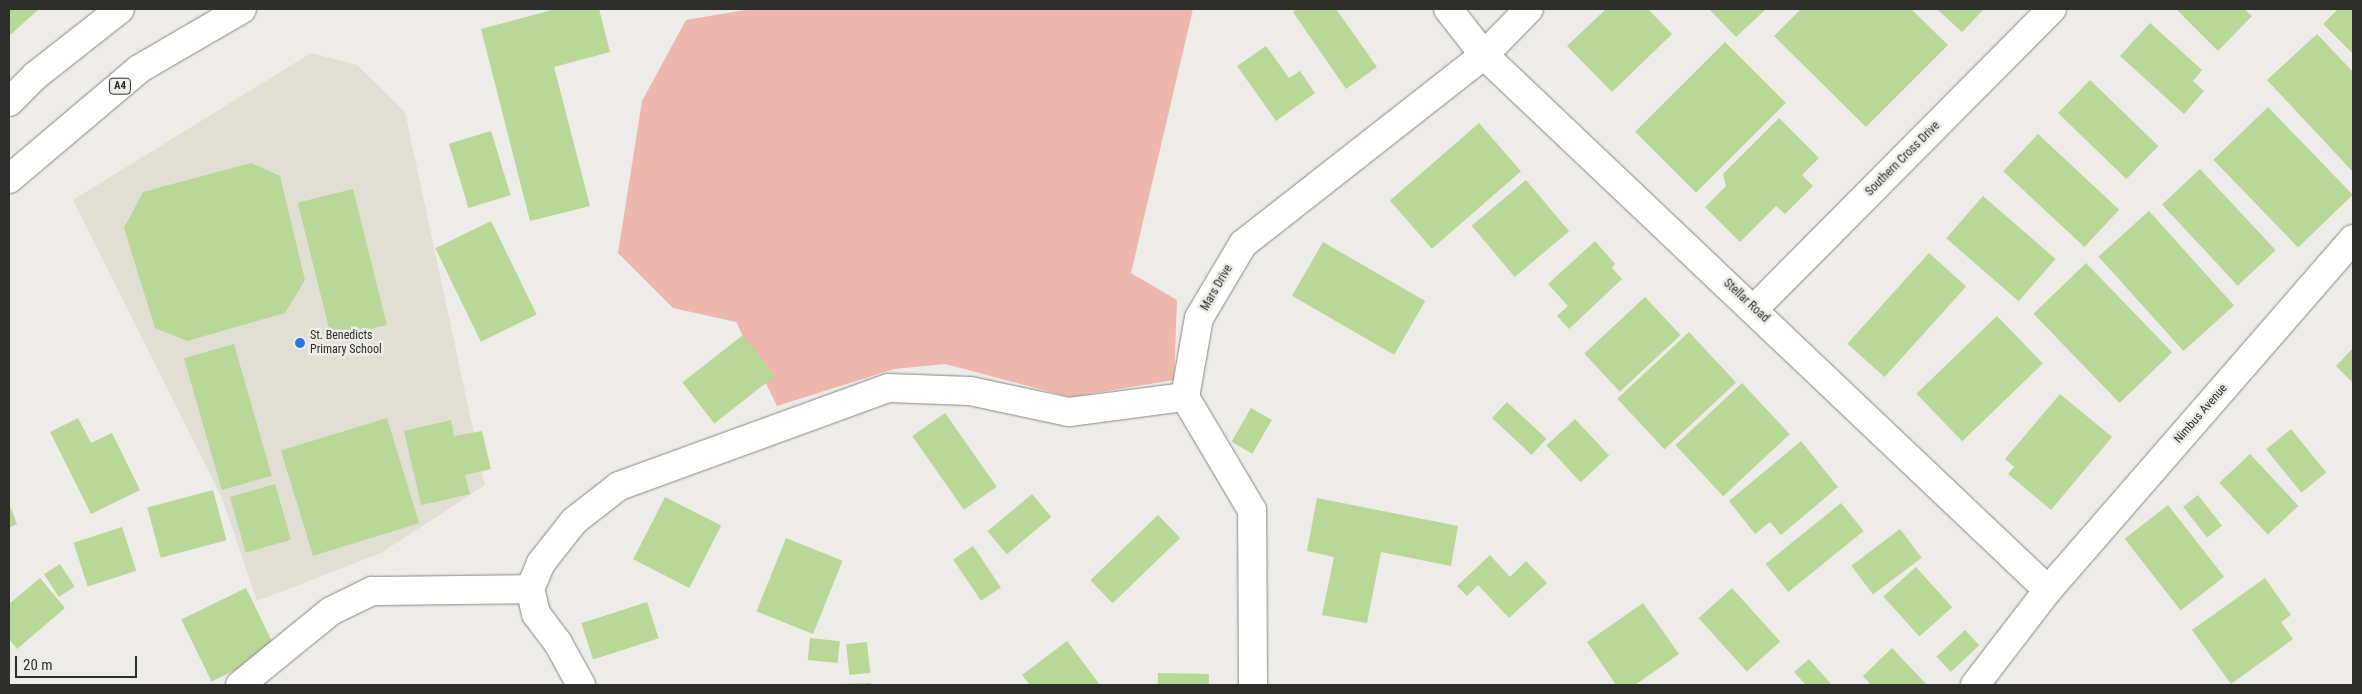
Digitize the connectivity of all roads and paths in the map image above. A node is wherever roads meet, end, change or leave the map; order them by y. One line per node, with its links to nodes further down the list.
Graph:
1 (120, 9): 7 (main road)
2 (242, 9): 8 (main road, A4)
3 (1448, 9): 6 (main road, Stellar Road)
4 (1530, 9): 6 (main road, Mars Drive)
5 (2052, 9): 10 (main road, Southern Cross Drive)
6 (1484, 55): 10 (main road, Stellar Road); 11 (main road, Mars Drive)
7 (9, 102)
8 (9, 179)
9 (2353, 239): 13 (main road, Nimbus Avenue)
10 (1754, 308): 13 (main road, Stellar Road)
11 (1185, 397): 12 (main road); 16 (main road)
12 (530, 589): 14 (main road); 15 (main road)
13 (2048, 590): 17 (main road, Nimbus Avenue)
14 (240, 685)
15 (581, 685)
16 (1252, 685)
17 (1975, 685)

